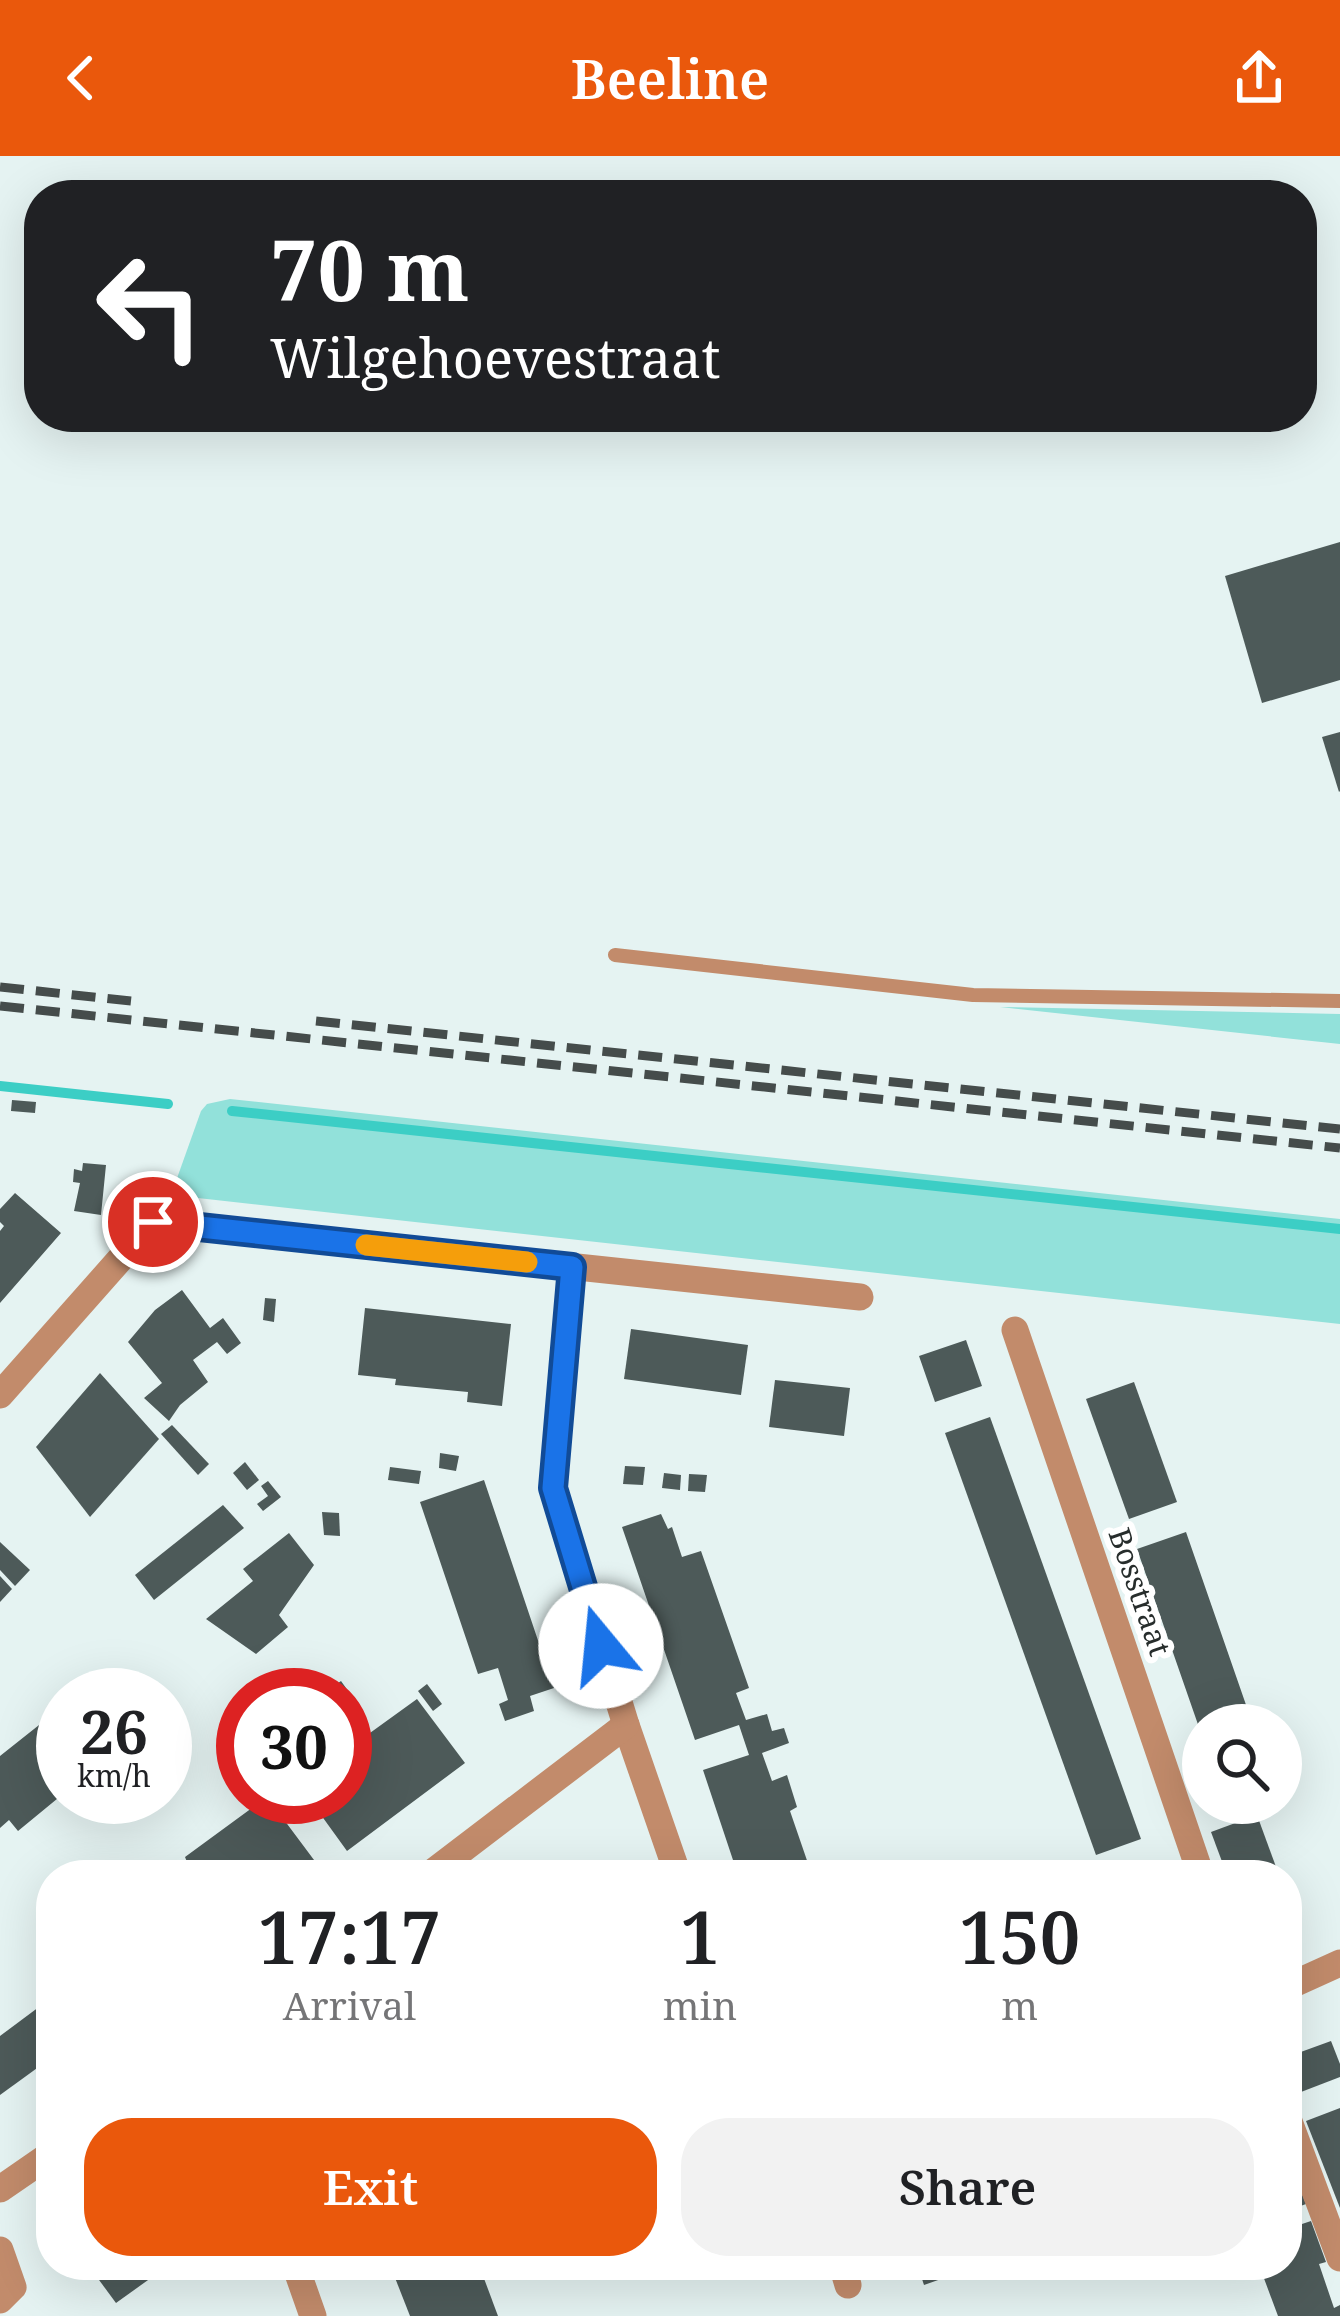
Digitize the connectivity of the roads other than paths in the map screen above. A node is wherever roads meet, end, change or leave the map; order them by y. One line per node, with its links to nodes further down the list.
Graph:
1 (615, 955): 2 (lane)
2 (1340, 1001)
3 (572, 1267): 4 (street); 6 (street); 7 (street)
4 (860, 1297)
5 (1015, 1330): 10 (street, Bosstraat)
6 (0, 1395)
7 (626, 1725): 8 (street); 9 (street)
8 (449, 1860)
9 (673, 1860)
10 (1196, 1860)
11 (1340, 1963): 12 (street)
12 (1302, 1980)
13 (1302, 2156): 17 (street)
14 (36, 2164): 15 (street)
15 (0, 2189)
16 (0, 2250): 19 (street)
17 (1340, 2258)
18 (300, 2280): 20 (street)
19 (0, 2300)
20 (313, 2316)

